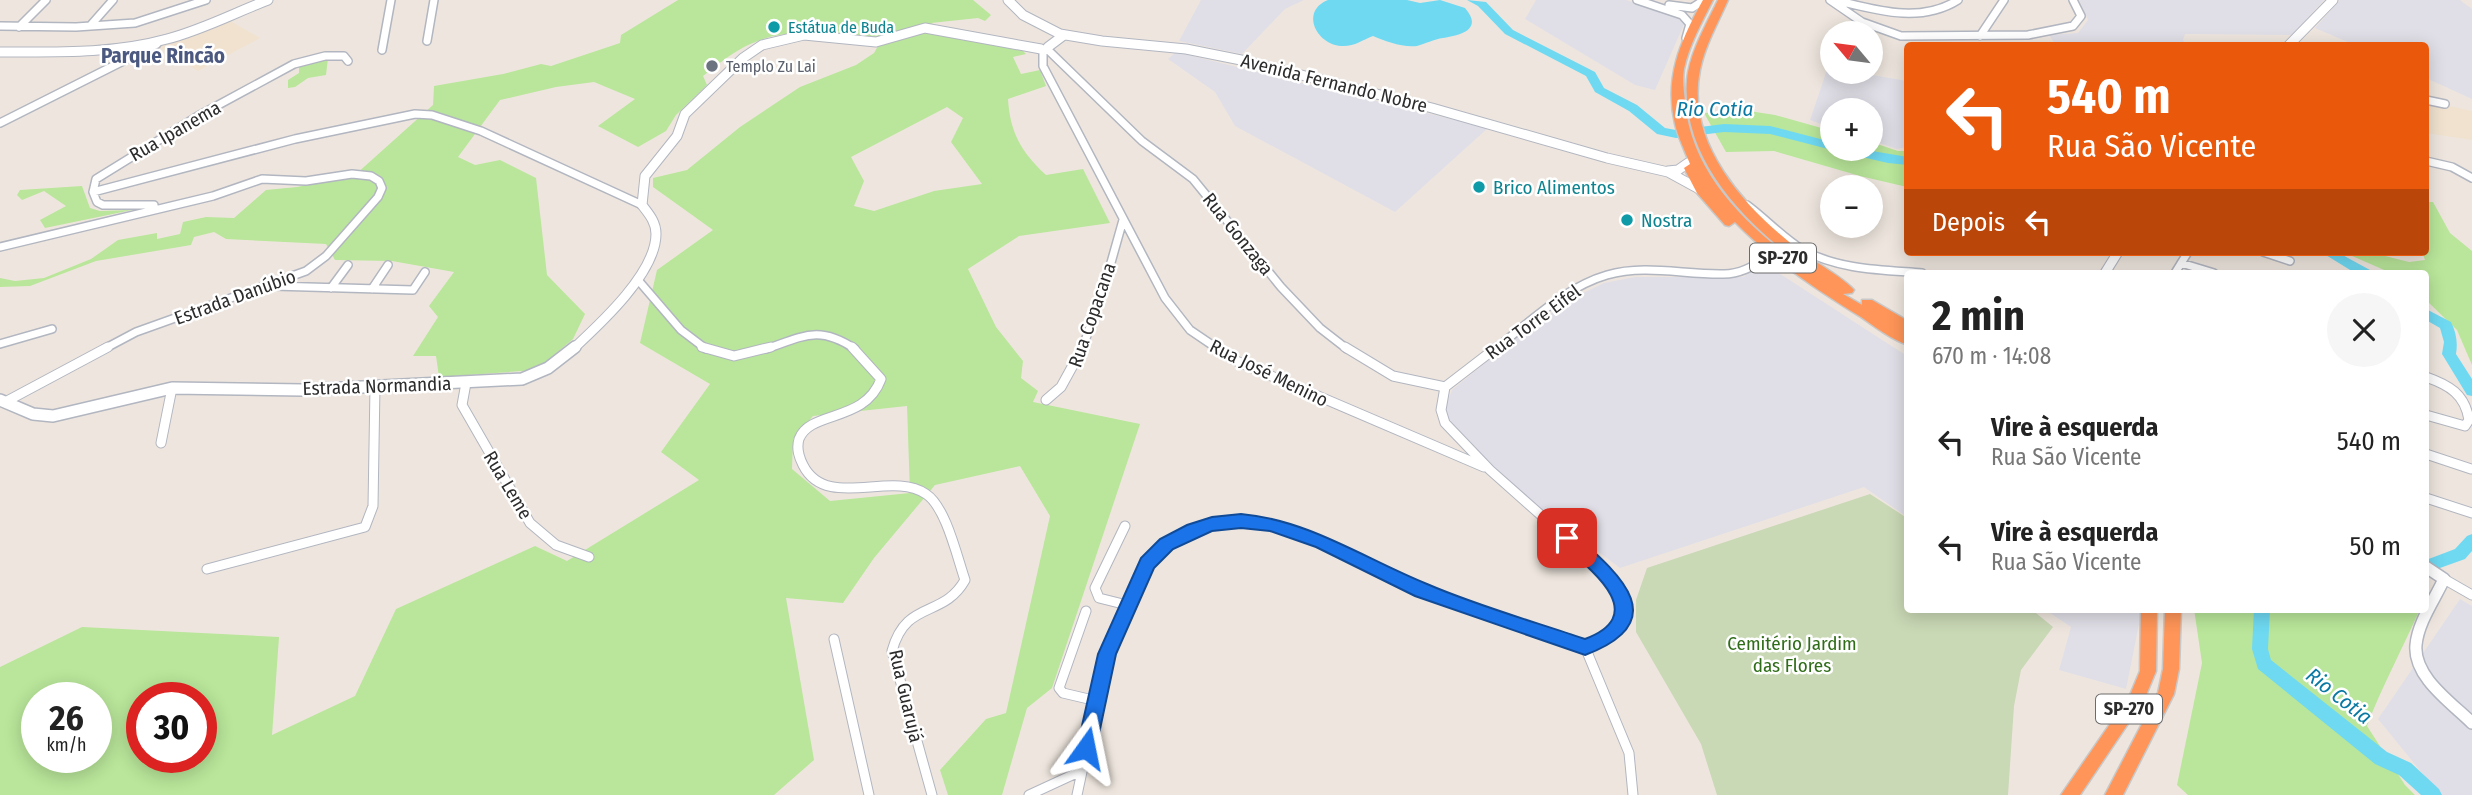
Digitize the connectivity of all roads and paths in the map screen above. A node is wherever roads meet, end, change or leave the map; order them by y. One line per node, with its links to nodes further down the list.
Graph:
1 (46, 0): 21 (street)
2 (113, 0): 19 (street)
3 (206, 0): 18 (street)
4 (268, 0): 24 (street)
5 (391, 0): 28 (street)
6 (434, 0): 25 (street)
7 (1008, 0): 22 (street, Avenida Fernando Nobre)
8 (1637, 0): 31 (street)
9 (1654, 0): 10 (street)
10 (1706, 0): 31 (highway, SP-270)
11 (1723, 0): 42 (highway, SP-270)
12 (1830, 0): 23 (street)
13 (1835, 0): 14 (street)
14 (1958, 0)
15 (2004, 0): 23 (street)
16 (2073, 0): 23 (street)
17 (2333, 0): 26 (street)
18 (193, 2): 19 (street)
19 (91, 24): 21 (street)
20 (0, 25): 21 (street)
21 (21, 25)
22 (1059, 34): 27 (street); 38 (street, Avenida Fernando Nobre)
23 (1980, 36)
24 (169, 38): 29 (street); 34 (street)
25 (427, 41)
26 (2292, 42)
27 (1045, 48): 44 (street); 45 (street, Rua José Menino); 46 (street, Rua Gonzaga)
28 (382, 50)
29 (0, 52)
30 (348, 61): 41 (street, Rua Ipanema)
31 (1679, 65): 35 (highway, SP-270)
32 (2429, 101): 33 (street)
33 (2445, 104)
34 (0, 123)
35 (1688, 143): 37 (highway); 62 (highway, SP-270)
36 (2429, 162): 39 (street)
37 (1688, 163): 38 (street); 40 (highway)
38 (1665, 171): 40 (street, Avenida Fernando Nobre)
39 (2472, 178)
40 (1701, 190): 51 (highway)
41 (93, 192): 43 (street); 44 (street)
42 (1736, 197): 59 (street); 67 (highway, SP-270)
43 (174, 204): 48 (street, Estrada Danúbio); 64 (street, Estrada Danúbio)
44 (642, 205): 63 (street, Estrada Normandia)
45 (1123, 220): 77 (street, Rua Copacana); 82 (street, Rua José Menino)
46 (1241, 238): 47 (street); 56 (street, Rua Gonzaga)
47 (1232, 241)
48 (0, 247)
49 (2185, 256): 53 (street)
50 (2275, 256): 52 (street)
51 (1769, 257): 62 (highway); 74 (street, Rua Torre Eifel)
52 (2290, 261)
53 (2181, 263): 57 (street); 58 (street)
54 (348, 265): 65 (street)
55 (388, 265): 66 (street)
56 (1267, 270): 61 (street); 74 (street, Rua Gonzaga)
57 (2177, 270)
58 (2204, 270)
59 (1904, 271)
60 (425, 272): 66 (street)
61 (1259, 274)
62 (1812, 279): 69 (highway, SP-270)
63 (638, 280): 72 (street, Estrada Normandia); 102 (street, Rua Guarujá)
64 (268, 286): 65 (street); 76 (street, Estrada Danúbio)
65 (331, 288): 66 (street)
66 (372, 289)
67 (1904, 325)
68 (52, 329): 70 (street)
69 (1904, 337)
70 (0, 344)
71 (2429, 378): 78 (street)
72 (466, 383): 73 (street, Estrada Normandia); 86 (street, Rua Leme)
73 (375, 386): 75 (street, Estrada Normandia); 87 (street)
74 (1445, 387): 82 (street)
75 (172, 388): 76 (street, Estrada Normandia); 79 (street)
76 (4, 400)
77 (1046, 400)
78 (2429, 416)
79 (161, 443)
80 (2429, 455): 81 (street)
81 (2471, 469)
82 (1490, 470): 97 (street)
83 (2429, 499): 84 (street)
84 (2472, 513)
85 (1125, 526): 91 (street)
86 (589, 557)
87 (207, 569)
88 (2435, 573): 89 (street); 90 (street)
89 (2472, 595)
90 (2429, 596)
91 (1127, 605): 97 (street); 98 (street)
92 (1086, 611): 98 (street)
93 (2149, 613): 106 (highway, SP-270)
94 (2173, 613): 107 (highway, SP-270)
95 (2424, 613): 99 (street)
96 (834, 639): 101 (street)
97 (1585, 647): 105 (street)
98 (1097, 701): 100 (street)
99 (2472, 723)
100 (1081, 771): 103 (street); 104 (street)
101 (869, 795)
102 (932, 795)
103 (1028, 795)
104 (1077, 795)
105 (1633, 795)
106 (2070, 795)
107 (2113, 795)

